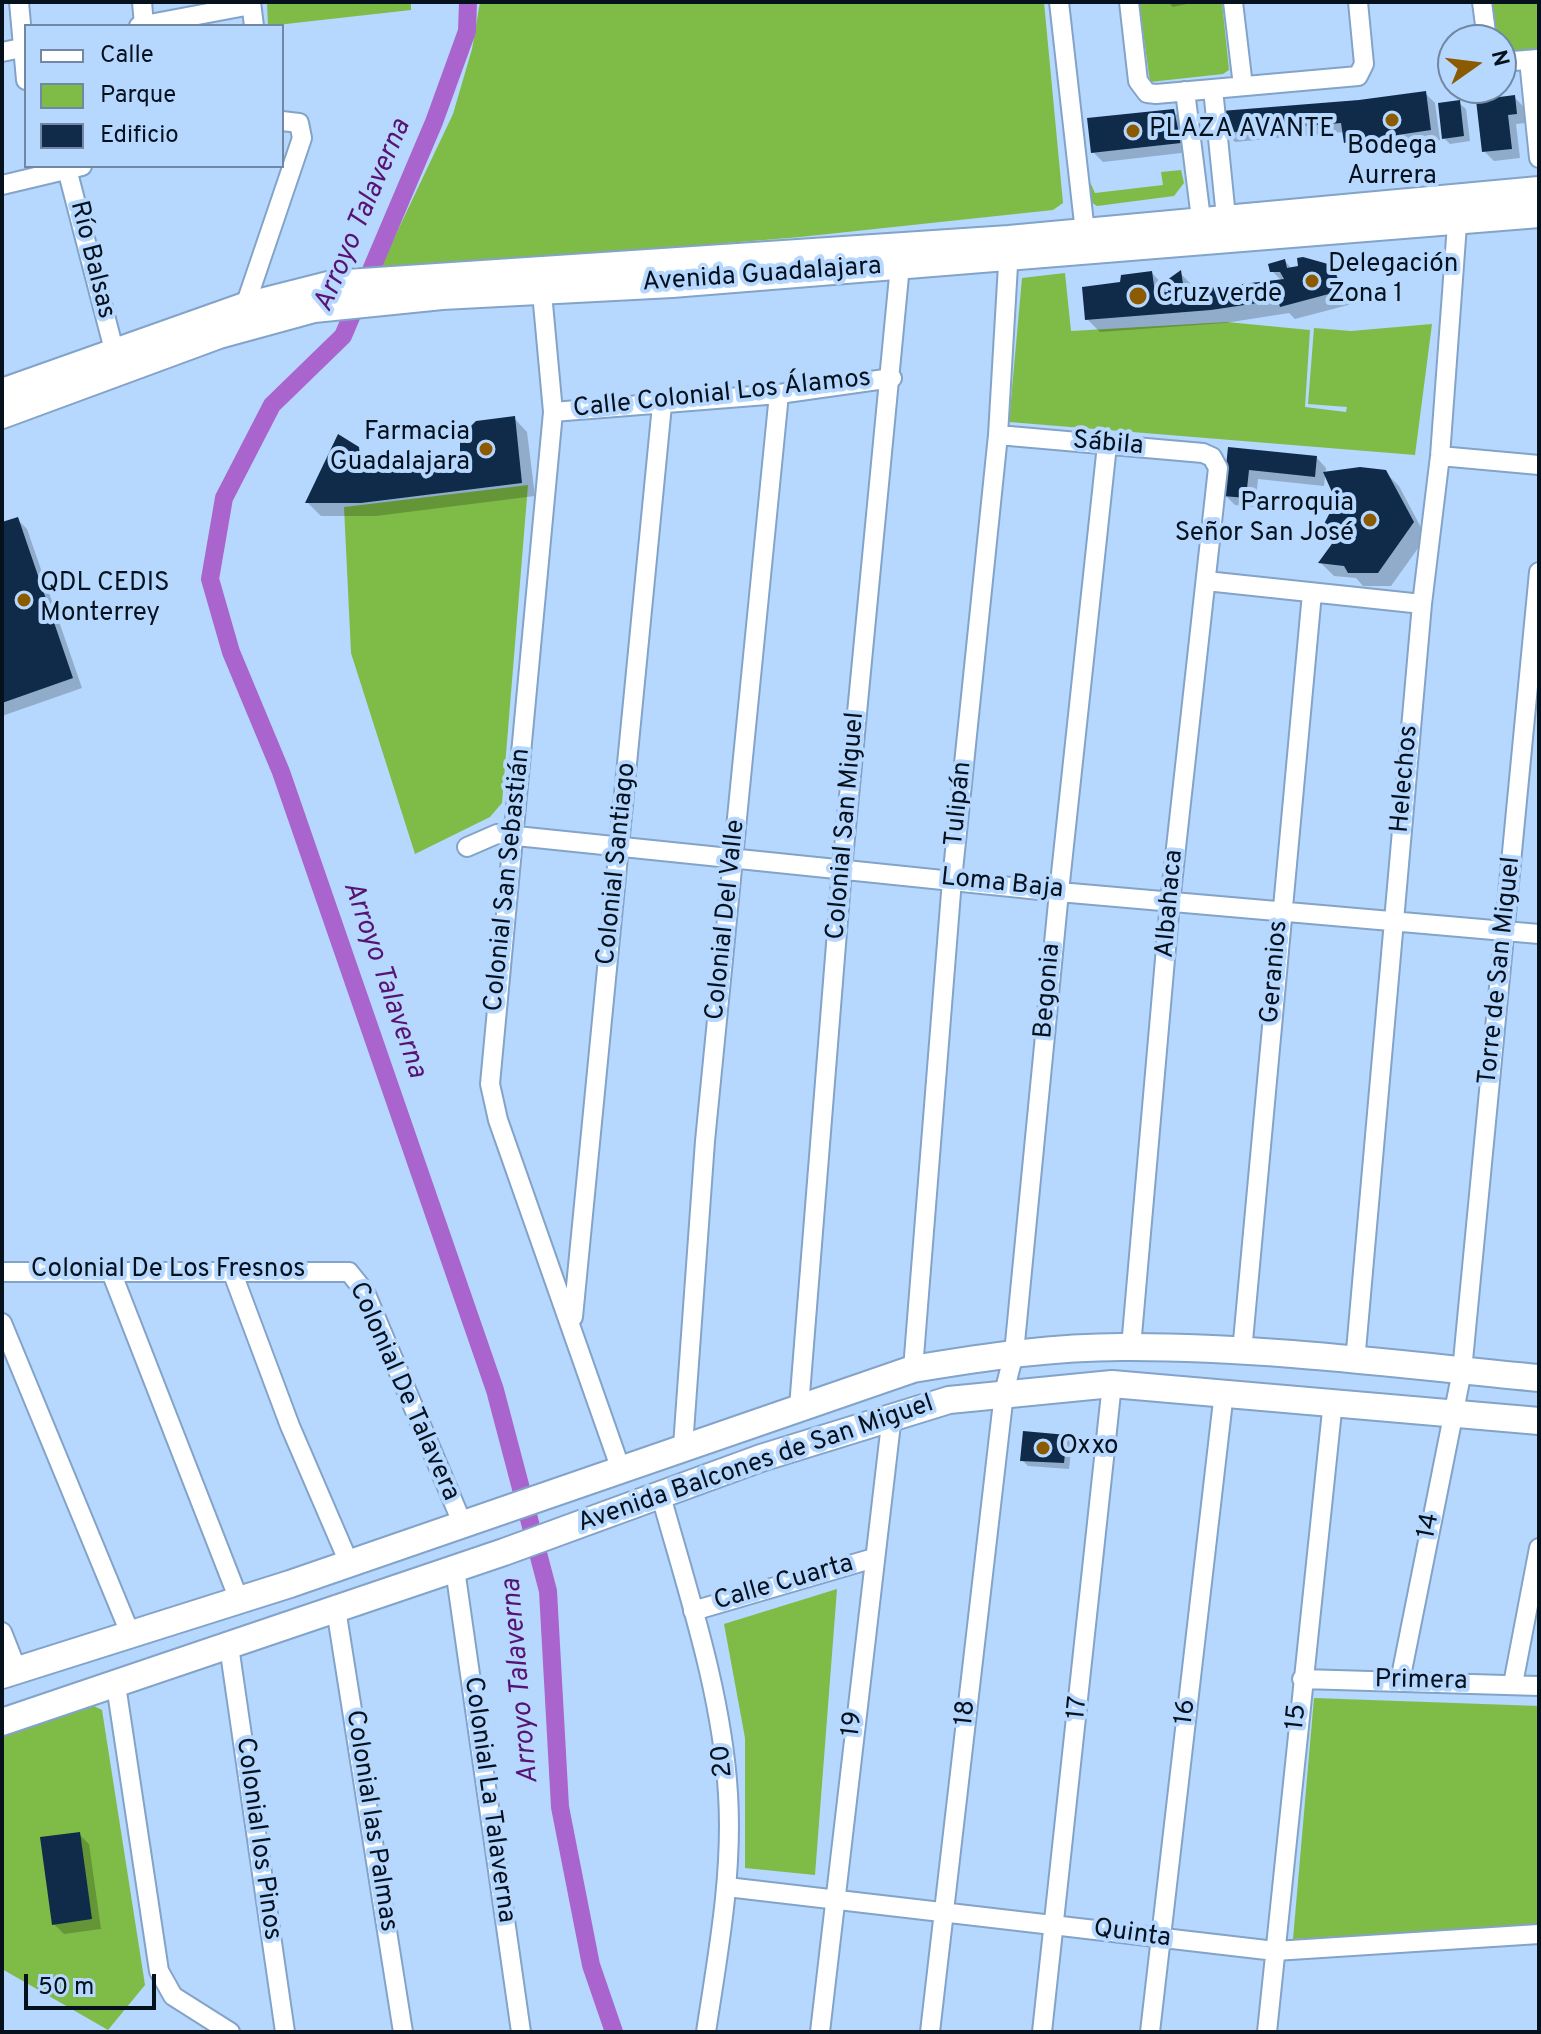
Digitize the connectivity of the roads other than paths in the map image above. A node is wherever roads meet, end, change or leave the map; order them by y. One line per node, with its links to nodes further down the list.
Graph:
1 (19, 2): 13 (street)
2 (142, 2): 9 (street)
3 (1059, 2): 28 (street)
4 (1129, 2): 18 (street)
5 (1233, 2): 16 (street)
6 (1358, 2): 16 (street)
7 (1482, 2): 12 (street)
8 (251, 3): 10 (street); 11 (street)
9 (142, 24)
10 (151, 24)
11 (254, 24)
12 (1485, 24)
13 (24, 48): 14 (street)
14 (2, 52)
15 (1534, 60): 20 (street)
16 (1243, 86): 17 (street)
17 (1213, 89): 18 (street); 27 (street)
18 (1185, 91): 27 (street)
19 (284, 120): 32 (street)
20 (1539, 158)
21 (74, 168): 22 (street); 33 (street, Río Balsas)
22 (46, 170): 23 (street)
23 (2, 185)
24 (1539, 190): 25 (street, Avenida Guadalajara)
25 (1458, 208): 26 (street, Avenida Guadalajara); 27 (street, Avenida Guadalajara); 42 (street, Helechos)
26 (1539, 214)
27 (1230, 222): 28 (street, Avenida Guadalajara); 28 (street, Avenida Guadalajara)
28 (1086, 242): 29 (street, Avenida Guadalajara)
29 (1009, 248): 30 (street, Avenida Guadalajara); 40 (street, Tulipán)
30 (901, 256): 31 (street, Avenida Guadalajara); 34 (street, Colonial San Miguel)
31 (541, 280): 32 (street, Avenida Guadalajara); 38 (street, Colonial San Sebastián); 39 (street, Avenida Guadalajara)
32 (245, 306): 33 (street, Avenida Guadalajara)
33 (114, 350): 35 (street, Avenida Guadalajara)
34 (892, 378): 36 (street, Calle Colonial Los Álamos); 53 (street, Colonial San Miguel)
35 (2, 392)
36 (779, 394): 37 (street, Calle Colonial Los Álamos); 52 (street, Colonial Del Valle)
37 (662, 405): 38 (street, Calle Colonial Los Álamos); 50 (street, Colonial Santiago)
38 (553, 412): 49 (street, Colonial San Sebastián)
39 (2, 415)
40 (998, 435): 41 (street, Sábila); 54 (street, Tulipán)
41 (1107, 445): 43 (street, Sábila); 55 (street, Begonia)
42 (1440, 456): 44 (street); 48 (street, Helechos)
43 (1216, 462): 46 (street, Albahaca)
44 (1539, 465)
45 (1539, 572): 59 (street, Torre de San Miguel)
46 (1206, 581): 47 (street); 56 (street, Albahaca)
47 (1312, 593): 48 (street); 57 (street, Geranios)
48 (1422, 604): 58 (street, Helechos)
49 (515, 836): 50 (street, Loma Baja); 51 (street, Loma Baja); 66 (street, Colonial San Sebastián)
50 (620, 844): 52 (street, Loma Baja); 66 (street, Colonial Santiago)
51 (467, 847)
52 (733, 858): 53 (street, Loma Baja); 82 (street, Colonial Del Valle)
53 (842, 869): 54 (street, Loma Baja); 78 (street, Colonial San Miguel)
54 (952, 880): 55 (street, Loma Baja); 71 (street, Tulipán)
55 (1059, 892): 56 (street, Loma Baja); 69 (street, Begonia)
56 (1170, 902): 57 (street, Loma Baja); 67 (street, Albahaca)
57 (1281, 910): 58 (street, Loma Baja); 68 (street, Geranios)
58 (1394, 922): 59 (street, Loma Baja); 70 (street, Helechos)
59 (1505, 930): 60 (street, Loma Baja); 72 (street, Torre de San Miguel)
60 (1539, 934)
61 (335, 1270): 62 (street, Colonial De Los Fresnos); 85 (street, Colonial De Talavera)
62 (232, 1271): 64 (street, Colonial De Los Fresnos); 88 (street)
63 (2, 1272): 64 (street, Colonial De Los Fresnos)
64 (111, 1272): 91 (street)
65 (2, 1323): 96 (street)
66 (572, 1324): 83 (street, Colonial San Sebastián)
67 (1131, 1347): 68 (street, Avenida Balcones de San Miguel); 69 (street, Avenida Balcones de San Miguel)
68 (1242, 1352): 70 (street, Avenida Balcones de San Miguel)
69 (1014, 1353): 71 (street, Avenida Balcones de San Miguel); 76 (street, Begonia)
70 (1355, 1362): 72 (street, Avenida Balcones de San Miguel)
71 (913, 1369): 78 (street, Avenida Balcones de San Miguel)
72 (1462, 1371): 73 (street, Avenida Balcones de San Miguel); 79 (street, 14)
73 (1539, 1378)
74 (1112, 1384): 75 (street, Avenida Balcones de San Miguel); 76 (street, Avenida Balcones de San Miguel); 108 (street, 17)
75 (1224, 1392): 77 (street, Avenida Balcones de San Miguel); 110 (street, 16)
76 (1004, 1393): 80 (street, Avenida Balcones de San Miguel); 107 (street, 18)
77 (1333, 1401): 79 (street, Avenida Balcones de San Miguel); 99 (street, 15)
78 (799, 1407): 82 (street, Avenida Balcones de San Miguel)
79 (1452, 1413): 81 (street, Avenida Balcones de San Miguel); 100 (street, 14)
80 (892, 1415): 84 (street, Avenida Balcones de San Miguel); 87 (street, 19)
81 (1539, 1421)
82 (683, 1446): 83 (street, Avenida Balcones de San Miguel)
83 (621, 1470): 85 (street, Avenida Balcones de San Miguel)
84 (661, 1496): 89 (street, Avenida Balcones de San Miguel); 93 (street, 20)
85 (472, 1522): 88 (street, Avenida Balcones de San Miguel)
86 (1539, 1548): 101 (street)
87 (874, 1558): 93 (street, Calle Cuarta); 106 (street, 19)
88 (349, 1563): 90 (street, Avenida Balcones de San Miguel)
89 (455, 1569): 92 (street, Avenida Balcones de San Miguel); 115 (street, Colonial La Talaverna)
90 (290, 1584): 91 (street, Avenida Balcones de San Miguel); 94 (street)
91 (239, 1600): 96 (street, Avenida Balcones de San Miguel)
92 (336, 1609): 94 (street, Avenida Balcones de San Miguel); 114 (street, Colonial las Palmas)
93 (693, 1611): 105 (street, 20)
94 (300, 1621): 97 (street, Avenida Balcones de San Miguel)
95 (2, 1632): 98 (street)
96 (130, 1633): 98 (street, Avenida Balcones de San Miguel)
97 (229, 1646): 102 (street, Avenida Balcones de San Miguel); 113 (street, Colonial los Pinos)
98 (10, 1673)
99 (1302, 1679): 100 (street, Primera); 111 (street, 15)
100 (1400, 1681): 101 (street, Primera)
101 (1513, 1684): 103 (street, Primera)
102 (116, 1685): 104 (street, Avenida Balcones de San Miguel); 112 (street)
103 (1539, 1686)
104 (2, 1722)
105 (727, 1887): 106 (street, Quinta); 116 (street, 20)
106 (834, 1899): 107 (street, Quinta); 117 (street, 19)
107 (944, 1915): 108 (street, Quinta); 118 (street, 18)
108 (1056, 1923): 110 (street, Quinta); 119 (street, 17)
109 (1539, 1934): 111 (street, Quinta)
110 (1159, 1940): 111 (street, Quinta); 120 (street, 16)
111 (1275, 1951): 121 (street, 15)
112 (230, 2032)
113 (285, 2032)
114 (403, 2032)
115 (521, 2032)
116 (706, 2032)
117 (820, 2032)
118 (930, 2032)
119 (1042, 2032)
120 (1150, 2032)
121 (1267, 2032)

